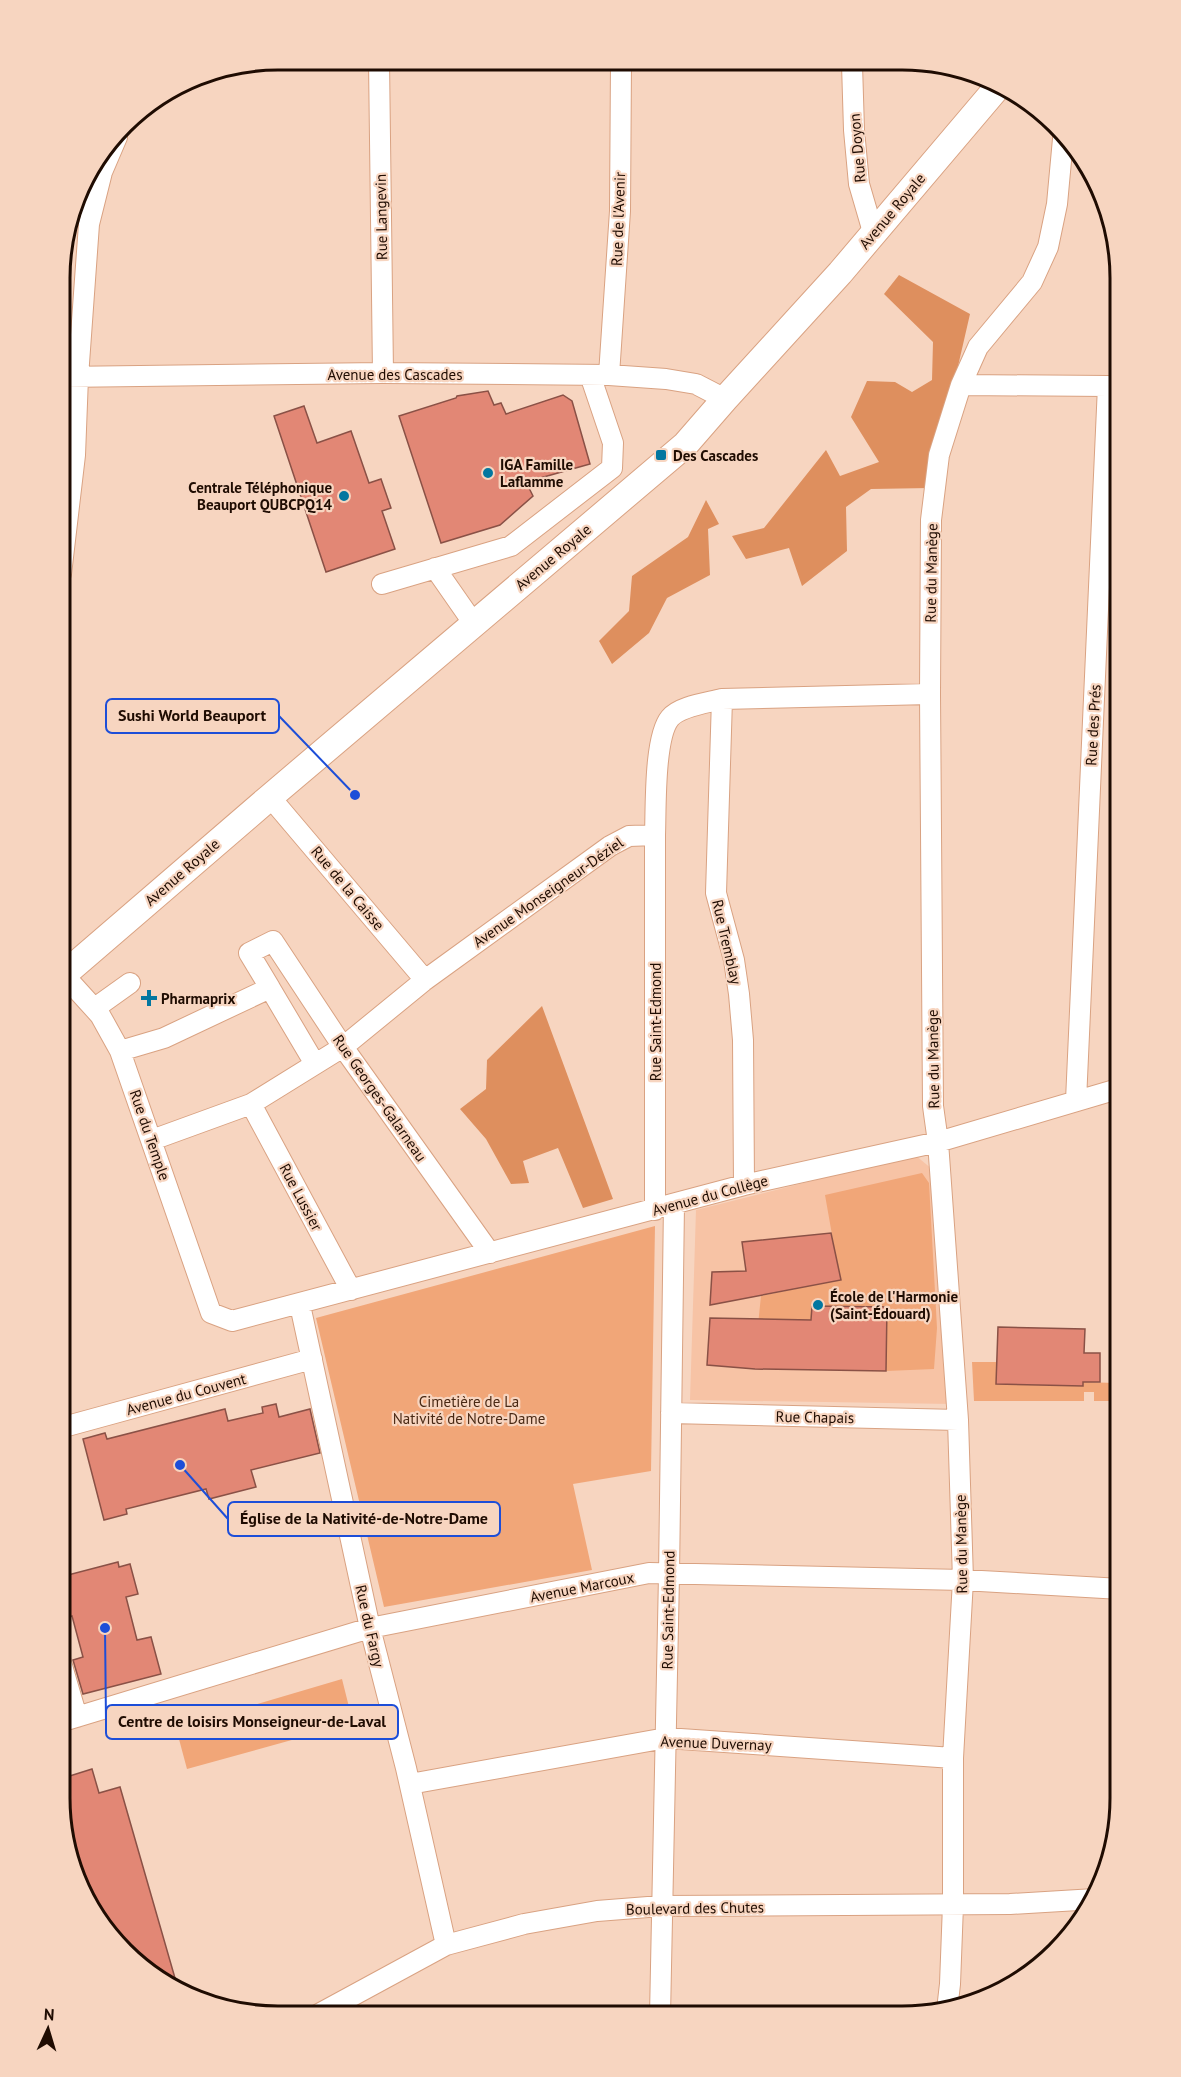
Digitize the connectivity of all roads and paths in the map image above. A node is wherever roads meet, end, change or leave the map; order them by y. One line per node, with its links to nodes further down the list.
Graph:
1 (379, 70): 8 (street, Rue Langevin)
2 (621, 70): 9 (street, Rue de l'Avenir)
3 (852, 70): 7 (street, Rue Doyon)
4 (994, 92): 7 (main road, Avenue Royale)
5 (1062, 146): 11 (street, Rue du Manège)
6 (106, 162): 10 (street)
7 (873, 232): 12 (main road, Avenue Royale)
8 (383, 373): 9 (street, Avenue des Cascades); 10 (street, Avenue des Cascades)
9 (600, 375): 12 (street, Avenue des Cascades); 13 (street)
10 (70, 377): 15 (street)
11 (961, 385): 19 (street, Rue du Manège); 33 (street, Rue des Prés)
12 (725, 399): 14 (main road, Avenue Royale)
13 (612, 468): 14 (street); 16 (street)
14 (630, 492): 18 (main road, Avenue Royale)
15 (70, 501)
16 (435, 568): 17 (street); 18 (street)
17 (382, 584)
18 (474, 624): 21 (main road, Avenue Royale)
19 (930, 694): 20 (street); 36 (street, Rue du Manège)
20 (722, 699): 22 (street); 37 (street, Rue Tremblay)
21 (270, 797): 23 (main road, Avenue Royale); 24 (street, Rue de la Caisse)
22 (655, 835): 24 (street, Avenue Monseigneur-Déziel); 38 (street, Rue Saint-Edmond)
23 (70, 968)
24 (425, 980): 29 (street, Avenue Monseigneur-Déziel)
25 (70, 983): 28 (street, Rue du Temple)
26 (130, 983): 28 (street)
27 (270, 988): 29 (street, Rue Georges-Galarneau); 30 (street); 31 (street)
28 (95, 1008): 30 (street, Rue du Temple)
29 (342, 1047): 31 (street, Avenue Monseigneur-Déziel); 39 (street, Rue Georges-Galarneau)
30 (120, 1051): 35 (street, Rue du Temple)
31 (315, 1064): 34 (street, Avenue Monseigneur-Déziel)
32 (1110, 1091): 33 (street, Avenue du Collège)
33 (1076, 1101): 36 (street, Avenue du Collège)
34 (251, 1104): 35 (street, Avenue Monseigneur-Déziel); 40 (street, Rue Lussier)
35 (152, 1140): 42 (street, Rue du Temple)
36 (938, 1142): 37 (street, Avenue du Collège); 45 (street, Rue du Manège)
37 (744, 1185): 38 (street, Avenue du Collège)
38 (664, 1207): 39 (street, Avenue du Collège); 44 (street, Rue Saint-Edmond)
39 (490, 1253): 40 (street, Avenue du Collège)
40 (351, 1290): 41 (street, Avenue du Collège)
41 (300, 1305): 42 (street, Avenue du Collège); 43 (street, Rue du Fargy)
42 (211, 1313)
43 (312, 1359): 46 (street, Avenue du Couvent); 50 (street, Rue du Fargy)
44 (671, 1413): 45 (street, Rue Chapais); 47 (street, Rue Saint-Edmond)
45 (958, 1420): 48 (street, Rue du Manège)
46 (70, 1425)
47 (669, 1575): 48 (street, Avenue Marcoux); 50 (street, Avenue Marcoux); 52 (street, Rue Saint-Edmond)
48 (963, 1580): 49 (street, Avenue Marcoux); 53 (street, Rue du Manège)
49 (1110, 1588)
50 (370, 1628): 51 (street, Avenue Marcoux); 54 (street, Rue du Fargy)
51 (70, 1719)
52 (666, 1738): 53 (street, Avenue Duvernay); 54 (street, Avenue Duvernay); 57 (street, Rue Saint-Edmond)
53 (952, 1758): 56 (street, Rue du Manège)
54 (410, 1784): 58 (street, Rue du Fargy)
55 (1084, 1900): 56 (street, Boulevard des Chutes)
56 (953, 1905): 57 (street, Boulevard des Chutes); 59 (street, Rue du Manège)
57 (661, 1906): 58 (street, Boulevard des Chutes); 61 (street, Rue Saint-Edmond)
58 (446, 1945): 60 (street, Boulevard des Chutes)
59 (948, 2001)
60 (334, 2006)
61 (660, 2006)

